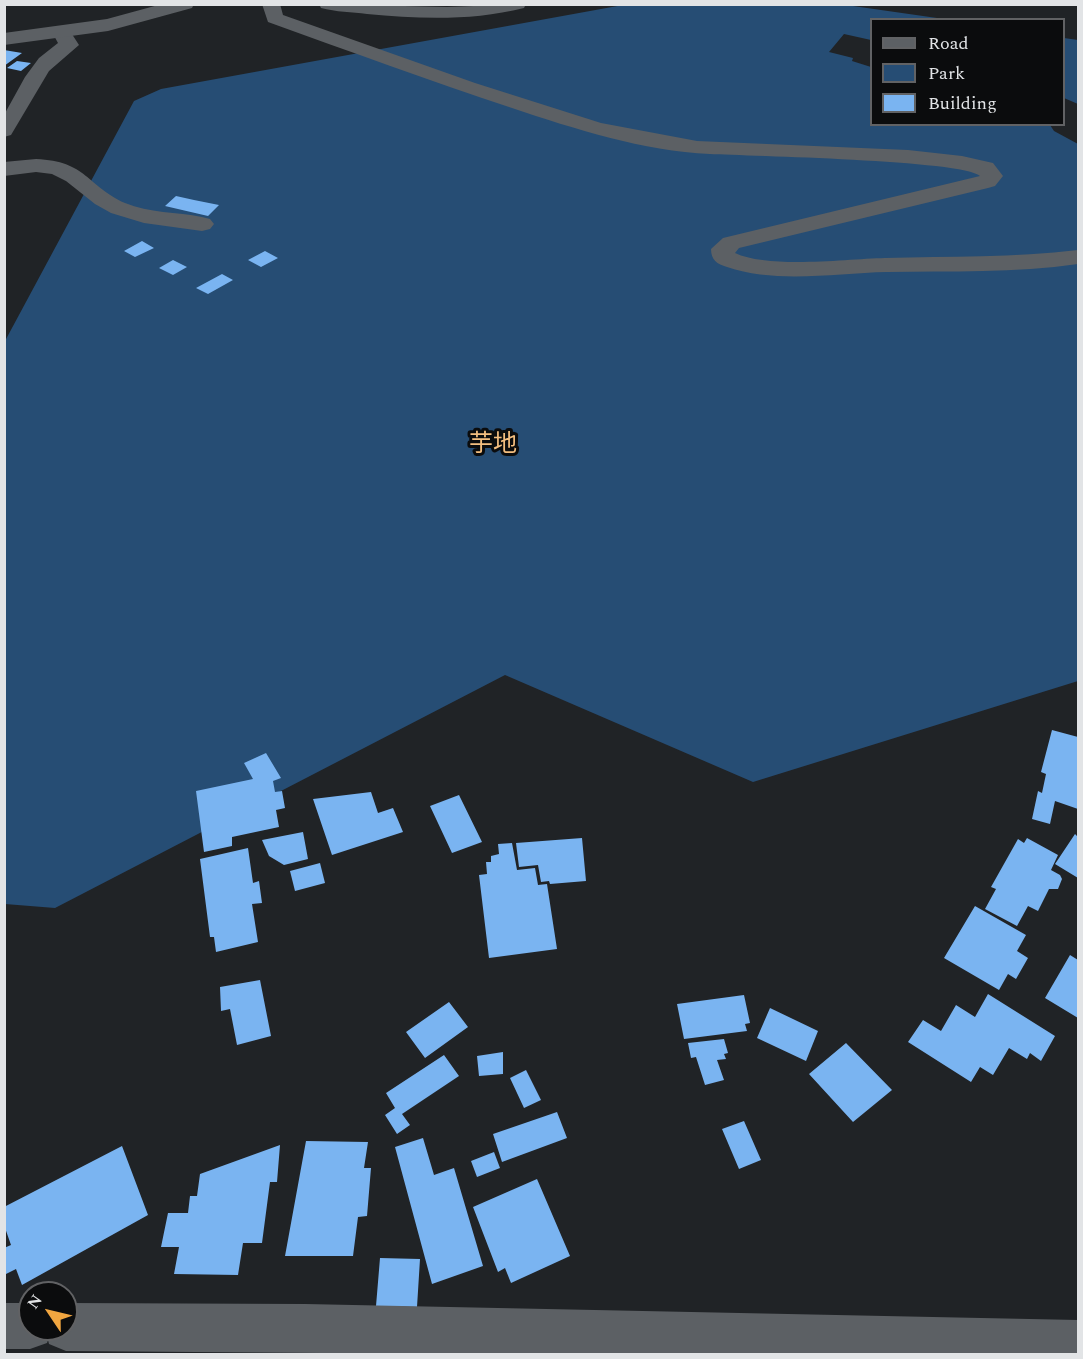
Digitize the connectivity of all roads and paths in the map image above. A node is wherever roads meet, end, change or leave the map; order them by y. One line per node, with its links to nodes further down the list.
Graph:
1 (185, 4): 5 (street)
2 (271, 4): 10 (street)
3 (328, 4): 4 (street)
4 (517, 4)
5 (61, 32): 6 (street); 7 (street)
6 (4, 39)
7 (4, 131)
8 (4, 170): 9 (street)
9 (202, 224)
10 (1078, 257)
11 (78, 1327): 12 (street)
12 (1078, 1344)

